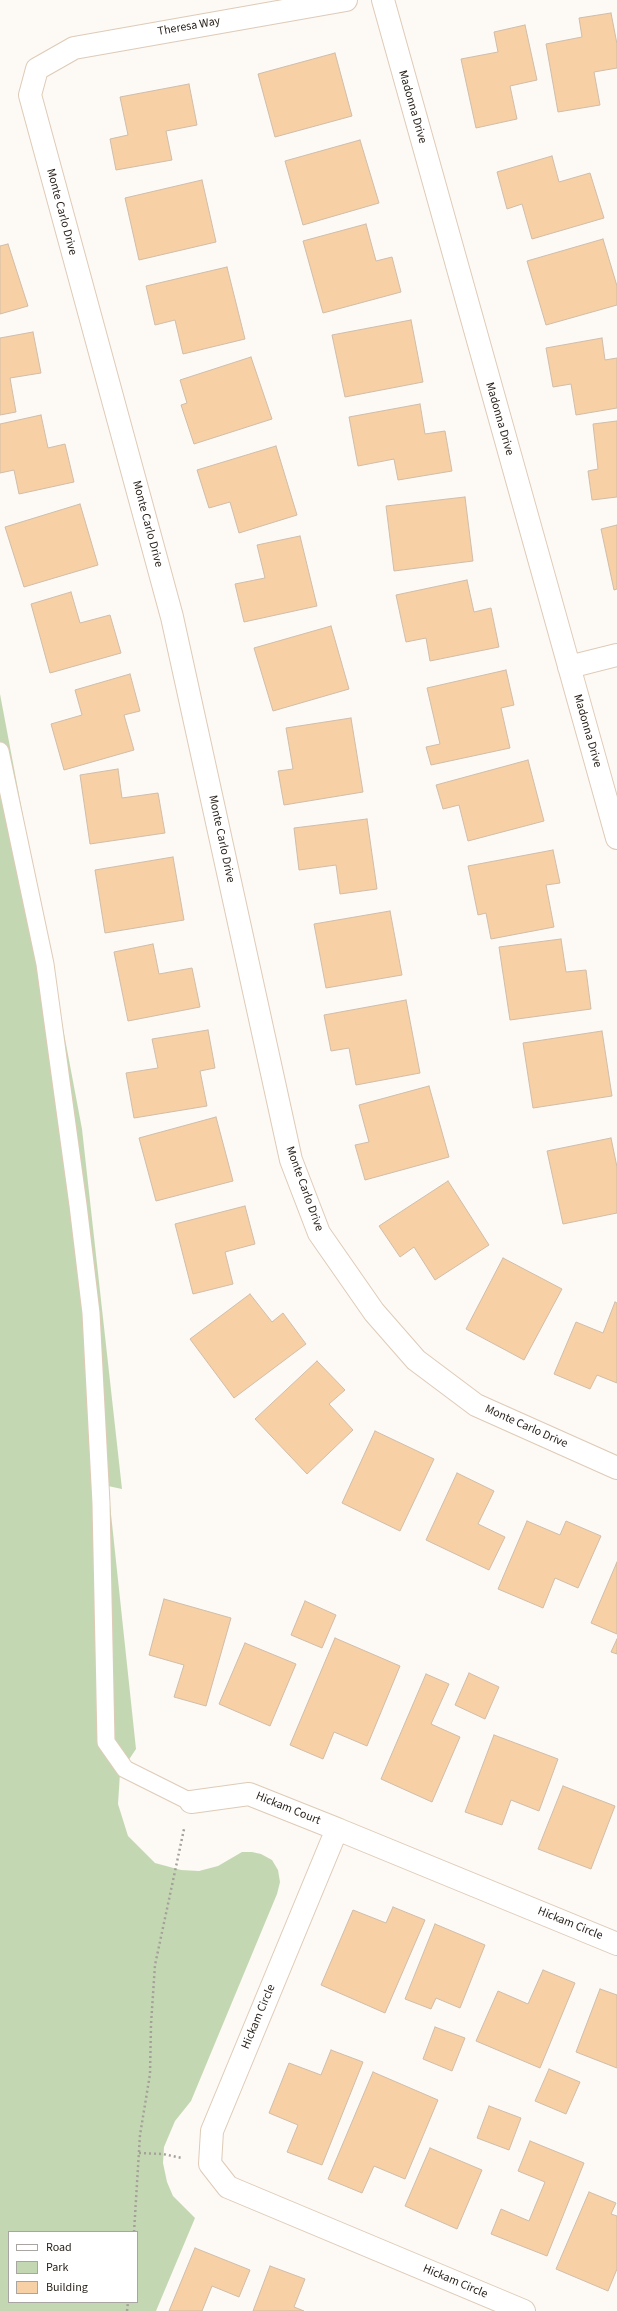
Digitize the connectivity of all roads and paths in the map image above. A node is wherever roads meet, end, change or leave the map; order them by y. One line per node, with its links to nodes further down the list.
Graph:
1 (346, 0): 3 (street, Theresa Way)
2 (382, 0): 5 (street, Madonna Drive)
3 (37, 69): 8 (street, Monte Carlo Drive)
4 (617, 655): 5 (street)
5 (569, 667): 7 (street, Madonna Drive)
6 (0, 751): 9 (lane)
7 (617, 838)
8 (617, 1468)
9 (191, 1802): 10 (street, Hickam Court); 12 (path)
10 (337, 1829): 11 (street, Hickam Circle); 13 (street, Hickam Circle)
11 (617, 1944)
12 (139, 2153): 13 (path); 14 (path)
13 (210, 2164): 15 (street, Hickam Circle)
14 (134, 2231)
15 (524, 2311)

